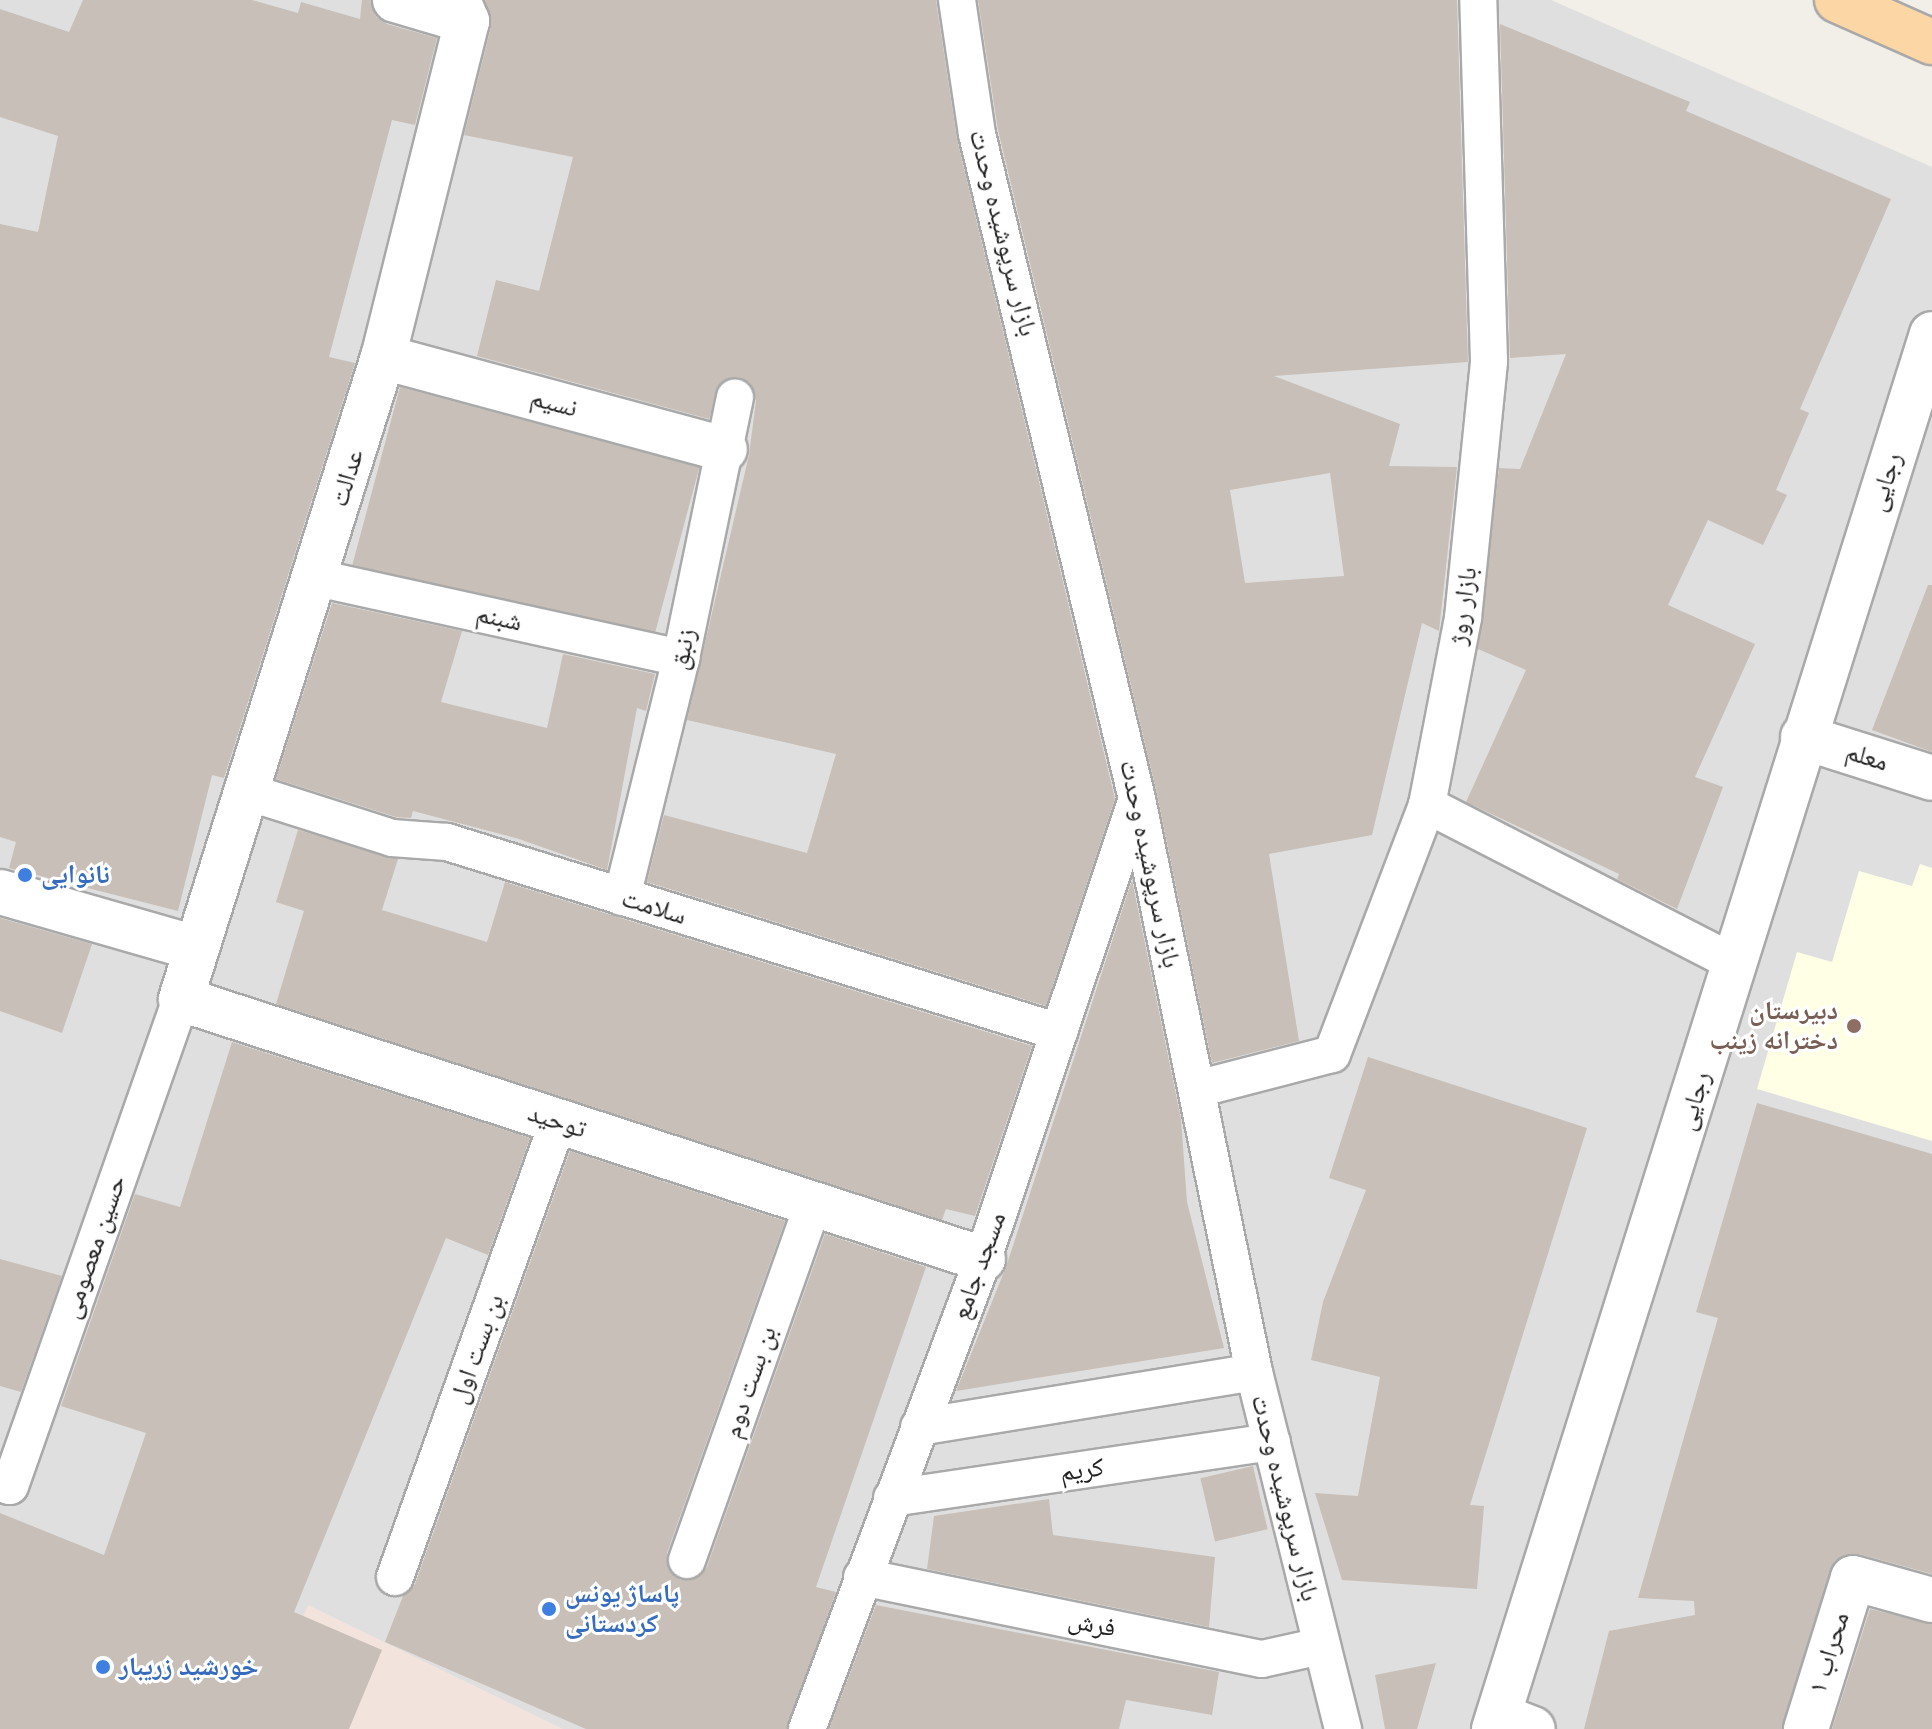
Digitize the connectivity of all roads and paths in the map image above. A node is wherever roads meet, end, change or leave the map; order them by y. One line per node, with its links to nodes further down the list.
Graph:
1 (395, 0): 5 (street)
2 (957, 0): 16 (street, بازار سرپوشیده وحدت)
3 (1478, 0): 17 (street, بازار روژ)
4 (1837, 0): 6 (main road)
5 (462, 11): 8 (street, عدالت)
6 (1932, 42)
7 (1932, 334): 13 (street, رجایی)
8 (383, 357): 10 (street, نسیم); 11 (street, عدالت)
9 (735, 398): 10 (street, زنبق)
10 (725, 449): 12 (street, زنبق)
11 (317, 578): 12 (street, شبنم); 15 (street, عدالت)
12 (681, 658): 19 (street, زنبق)
13 (1803, 737): 14 (street, معلم); 21 (street, رجایی)
14 (1932, 778)
15 (248, 792): 19 (street, سلامت); 20 (street, عدالت)
16 (1137, 799): 23 (street, مسجد جامع); 24 (street, بازار سرپوشیده وحدت)
17 (1427, 805): 21 (street); 24 (street, بازار روژ)
18 (0, 892): 20 (street)
19 (622, 897): 23 (street, سلامت)
20 (195, 948): 22 (street)
21 (1737, 964): 38 (street, رجایی)
22 (181, 999): 25 (street, توحید); 31 (street, حسین معصومی)
23 (1059, 1032): 27 (street, مسجد جامع)
24 (1197, 1089): 28 (street, بازار سرپوشیده وحدت)
25 (558, 1121): 26 (street, توحید); 34 (street, بن بست اول)
26 (813, 1204): 27 (street, توحید); 33 (street, بن بست دوم)
27 (983, 1259): 29 (street, مسجد جامع)
28 (1254, 1372): 29 (street); 30 (street, بازار سرپوشیده وحدت)
29 (919, 1427): 32 (street, مسجد جامع)
30 (1272, 1442): 32 (street, کریم); 37 (street, بازار سرپوشیده وحدت)
31 (0, 1483)
32 (892, 1498): 35 (street, مسجد جامع)
33 (687, 1560)
34 (395, 1577)
35 (862, 1577): 37 (street, فرش); 39 (street, مسجد جامع)
36 (1932, 1600): 41 (street, محراب ۱)
37 (1321, 1646): 40 (street, بازار سرپوشیده وحدت)
38 (1509, 1725)
39 (807, 1729)
40 (1343, 1729)
41 (1806, 1729)

